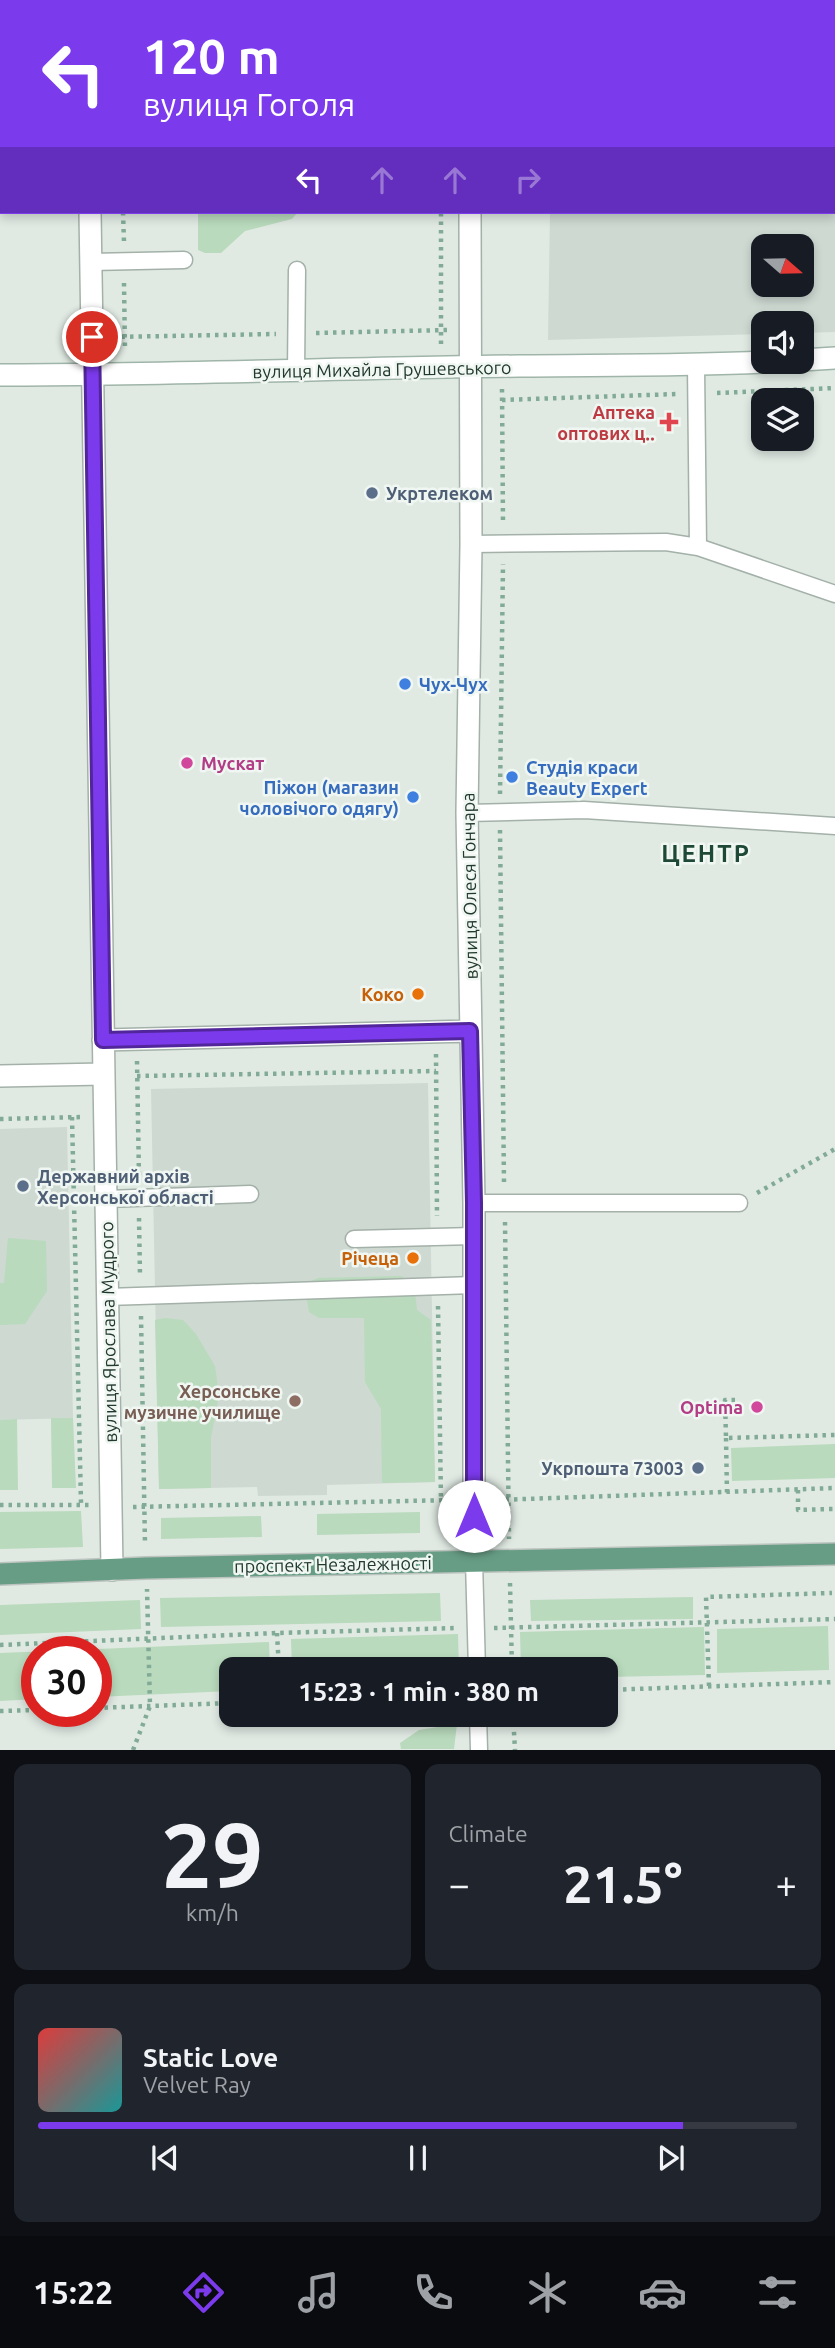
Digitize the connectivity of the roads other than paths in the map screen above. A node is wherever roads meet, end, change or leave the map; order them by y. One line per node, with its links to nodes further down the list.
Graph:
1 (90, 214): 4 (street, вулиця Ярослава Мудрого)
2 (470, 214): 10 (street, вулиця Олеся Гончара)
3 (184, 260): 4 (lane)
4 (91, 262): 13 (street, вулиця Ярослава Мудрого)
5 (297, 270): 11 (lane)
6 (835, 358): 7 (street)
7 (814, 359)
8 (751, 363): 9 (street, вулиця Михайла Грушевського)
9 (696, 366): 10 (street, вулиця Михайла Грушевського); 15 (lane)
10 (469, 368): 11 (street, вулиця Михайла Грушевського); 14 (street, вулиця Олеся Гончара)
11 (296, 372): 13 (street, вулиця Михайла Грушевського)
12 (0, 375): 13 (street, вулиця Михайла Грушевського)
13 (93, 375): 20 (street, вулиця Ярослава Мудрого)
14 (471, 544): 15 (lane); 17 (street, вулиця Олеся Гончара)
15 (698, 547): 16 (lane)
16 (835, 594)
17 (467, 813): 18 (lane); 19 (street, вулиця Олеся Гончара)
18 (835, 825)
19 (470, 1031): 20 (street); 25 (street, вулиця Олеся Гончара)
20 (103, 1040): 21 (street, вулиця Ярослава Мудрого)
21 (104, 1074): 22 (street); 24 (street, вулиця Ярослава Мудрого)
22 (0, 1076)
23 (250, 1194): 24 (lane)
24 (106, 1199): 30 (street, вулиця Ярослава Мудрого)
25 (474, 1203): 26 (lane); 27 (street, вулиця Олеся Гончара)
26 (740, 1203)
27 (474, 1236): 28 (lane); 29 (street, вулиця Олеся Гончара)
28 (354, 1239)
29 (474, 1285): 30 (lane); 32 (street, вулиця Олеся Гончара)
30 (107, 1297): 33 (street, вулиця Ярослава Мудрого)
31 (835, 1554): 32 (main road, проспект Незалежності)
32 (474, 1561): 33 (main road, проспект Незалежності); 35 (lane)
33 (112, 1570): 34 (main road, проспект Незалежності)
34 (0, 1574)
35 (477, 1657)
36 (478, 1727): 37 (lane)
37 (479, 1749)

